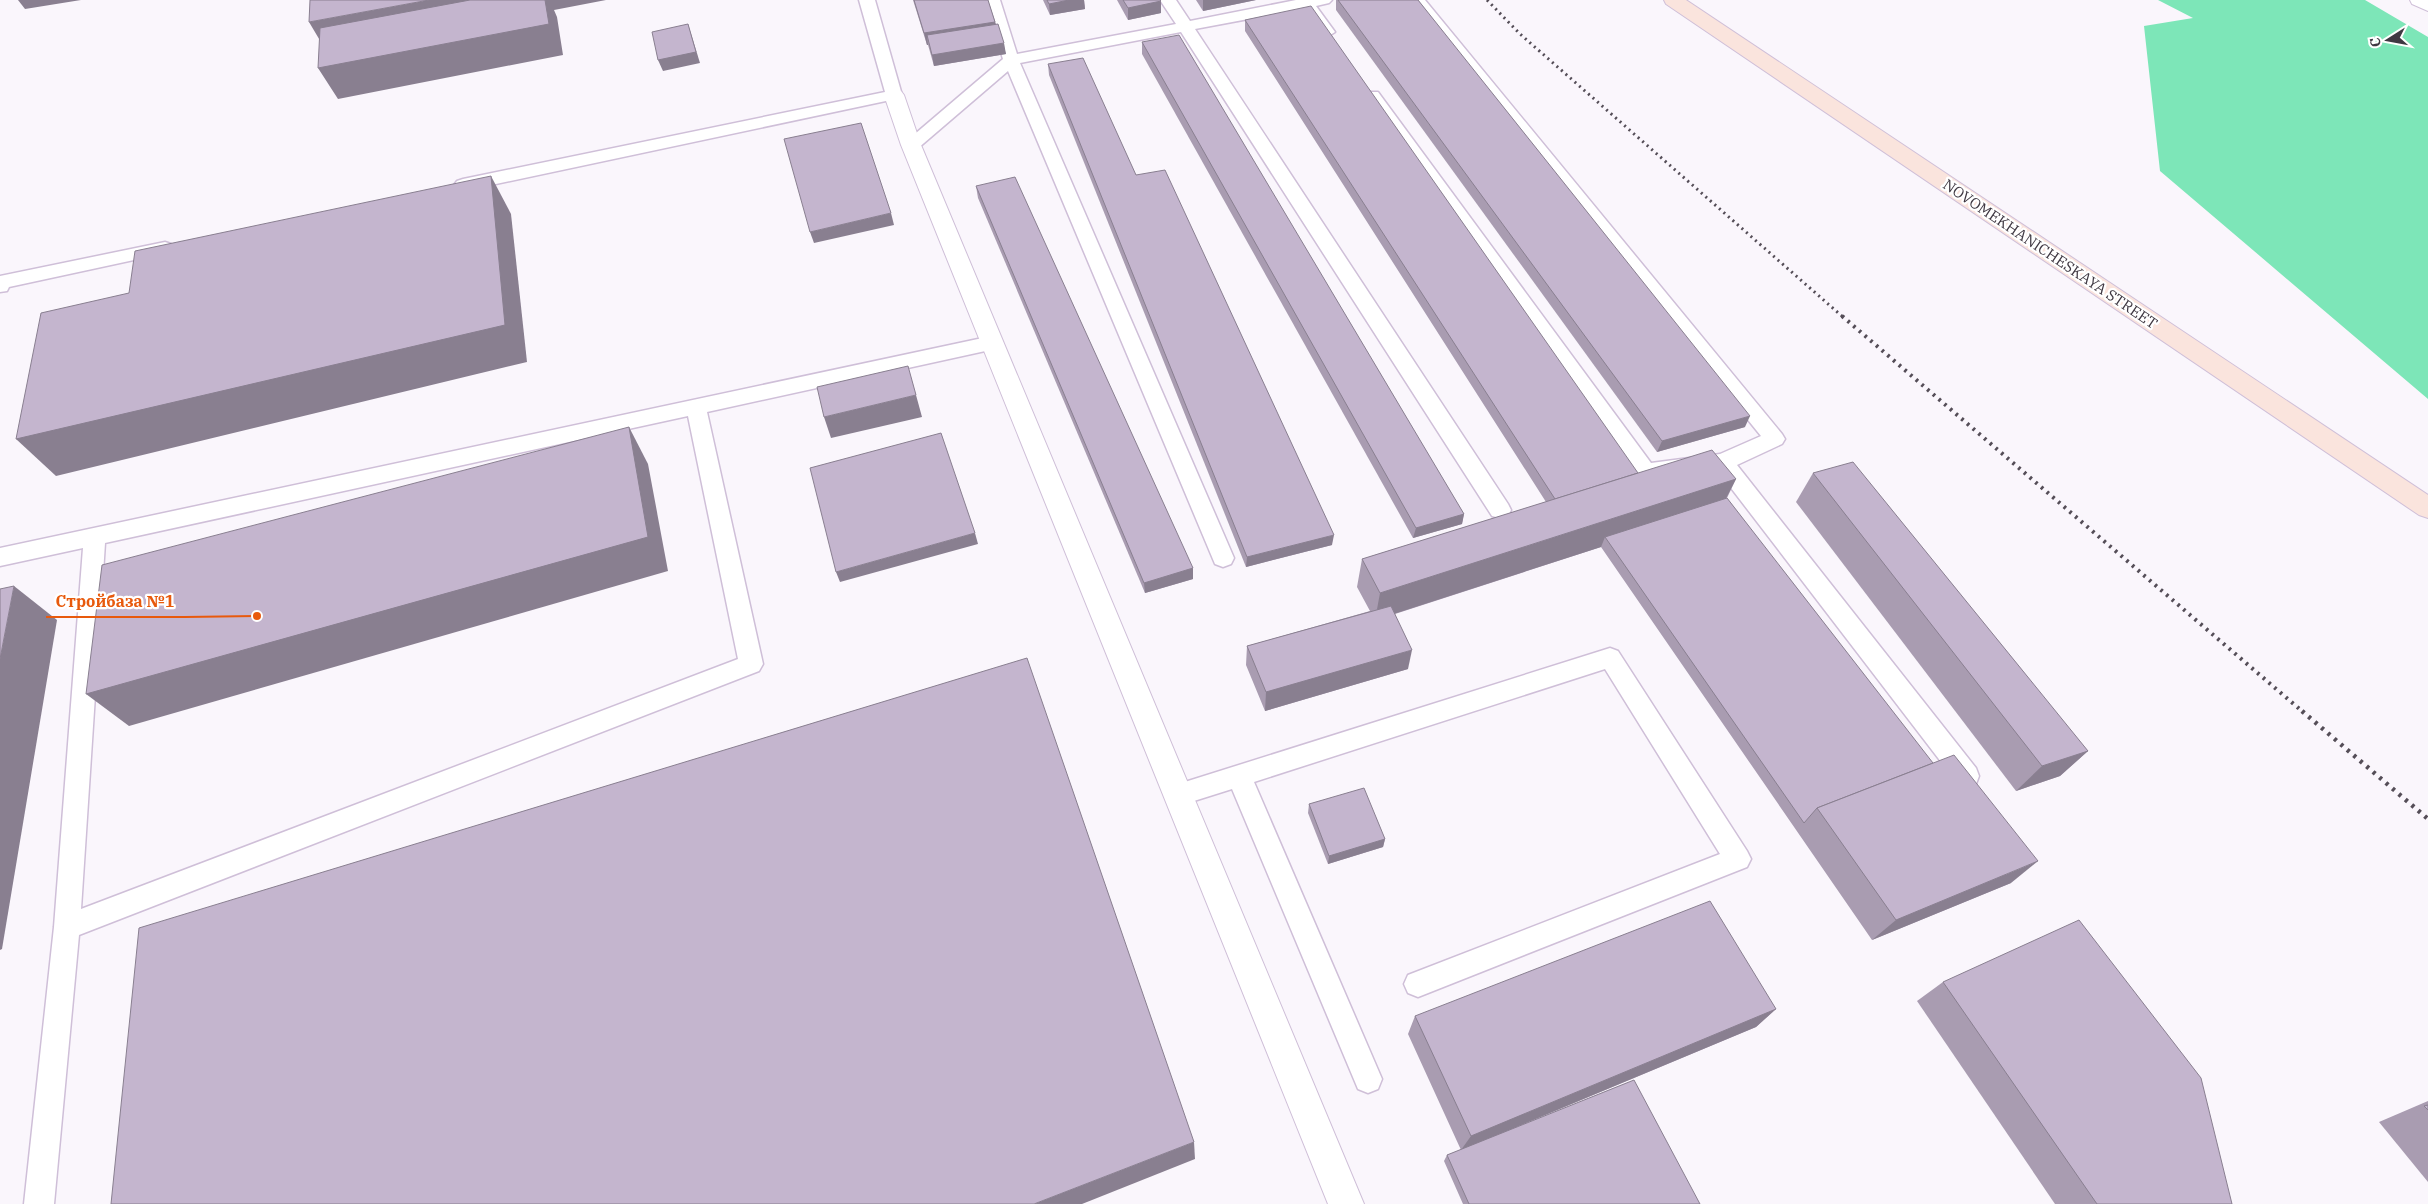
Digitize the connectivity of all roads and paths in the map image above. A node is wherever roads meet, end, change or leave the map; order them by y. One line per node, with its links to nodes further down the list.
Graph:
1 (868, 0): 13 (lane)
2 (992, 0): 11 (lane)
3 (1168, 0): 9 (lane)
4 (1417, 0): 20 (lane)
5 (1673, 0): 21 (main road, NOVOMEKHANICHESKAYA STREET)
6 (2419, 0): 8 (street)
7 (1311, 1): 9 (lane); 10 (lane)
8 (2428, 5)
9 (1184, 27): 11 (lane); 22 (lane)
10 (1335, 44)
11 (1012, 60): 14 (lane); 25 (lane)
12 (1359, 76): 20 (lane)
13 (894, 95): 14 (street); 15 (lane)
14 (911, 145): 18 (street)
15 (448, 188)
16 (186, 244): 17 (lane)
17 (0, 286)
18 (992, 343): 19 (lane); 28 (street)
19 (696, 407): 23 (lane); 29 (lane)
20 (1723, 462): 27 (lane)
21 (2428, 508)
22 (1500, 510)
23 (95, 536): 24 (lane); 29 (lane)
24 (0, 556)
25 (1222, 558)
26 (1239, 776): 28 (lane); 30 (lane); 31 (lane)
27 (1966, 776)
28 (1178, 795): 33 (street)
29 (67, 927): 32 (lane)
30 (1418, 984)
31 (1368, 1079)
32 (39, 1204)
33 (1346, 1204)

